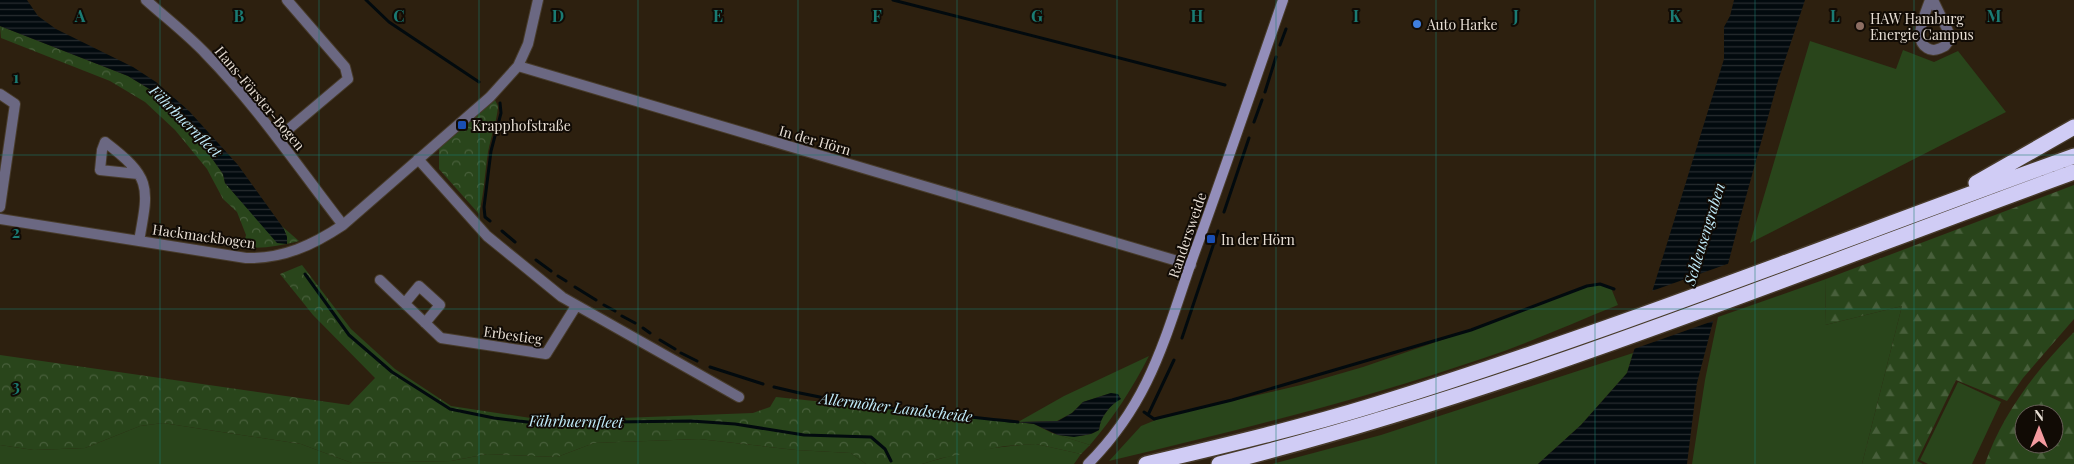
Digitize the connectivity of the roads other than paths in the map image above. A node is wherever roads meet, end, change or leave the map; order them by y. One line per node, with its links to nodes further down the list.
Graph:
1 (146, 0): 8 (street, Hans-Förster-Bogen)
2 (287, 0): 8 (street)
3 (538, 0): 5 (street, Hackmackbogen)
4 (1283, 0): 18 (street, Randersweide)
5 (518, 66): 10 (street, Hackmackbogen); 18 (street, In der Hörn)
6 (0, 94): 14 (street)
7 (2074, 127): 13 (highway)
8 (278, 138): 16 (street, Hans-Förster-Bogen)
9 (2074, 156): 13 (highway)
10 (418, 159): 16 (street, Hackmackbogen); 21 (street)
11 (2074, 172): 26 (highway)
12 (138, 174): 17 (street)
13 (1938, 205): 25 (highway)
14 (0, 207)
15 (0, 219): 17 (street, Hackmackbogen)
16 (343, 224): 17 (street, Hackmackbogen)
17 (139, 241)
18 (1191, 266): 24 (street, Randersweide)
19 (380, 280): 20 (street, Erbestieg)
20 (404, 303): 22 (street, Erbestieg); 22 (street)
21 (576, 306): 22 (street, Erbestieg); 23 (street)
22 (425, 323)
23 (740, 397)
24 (1088, 464)
25 (1146, 464)
26 (1219, 464)

